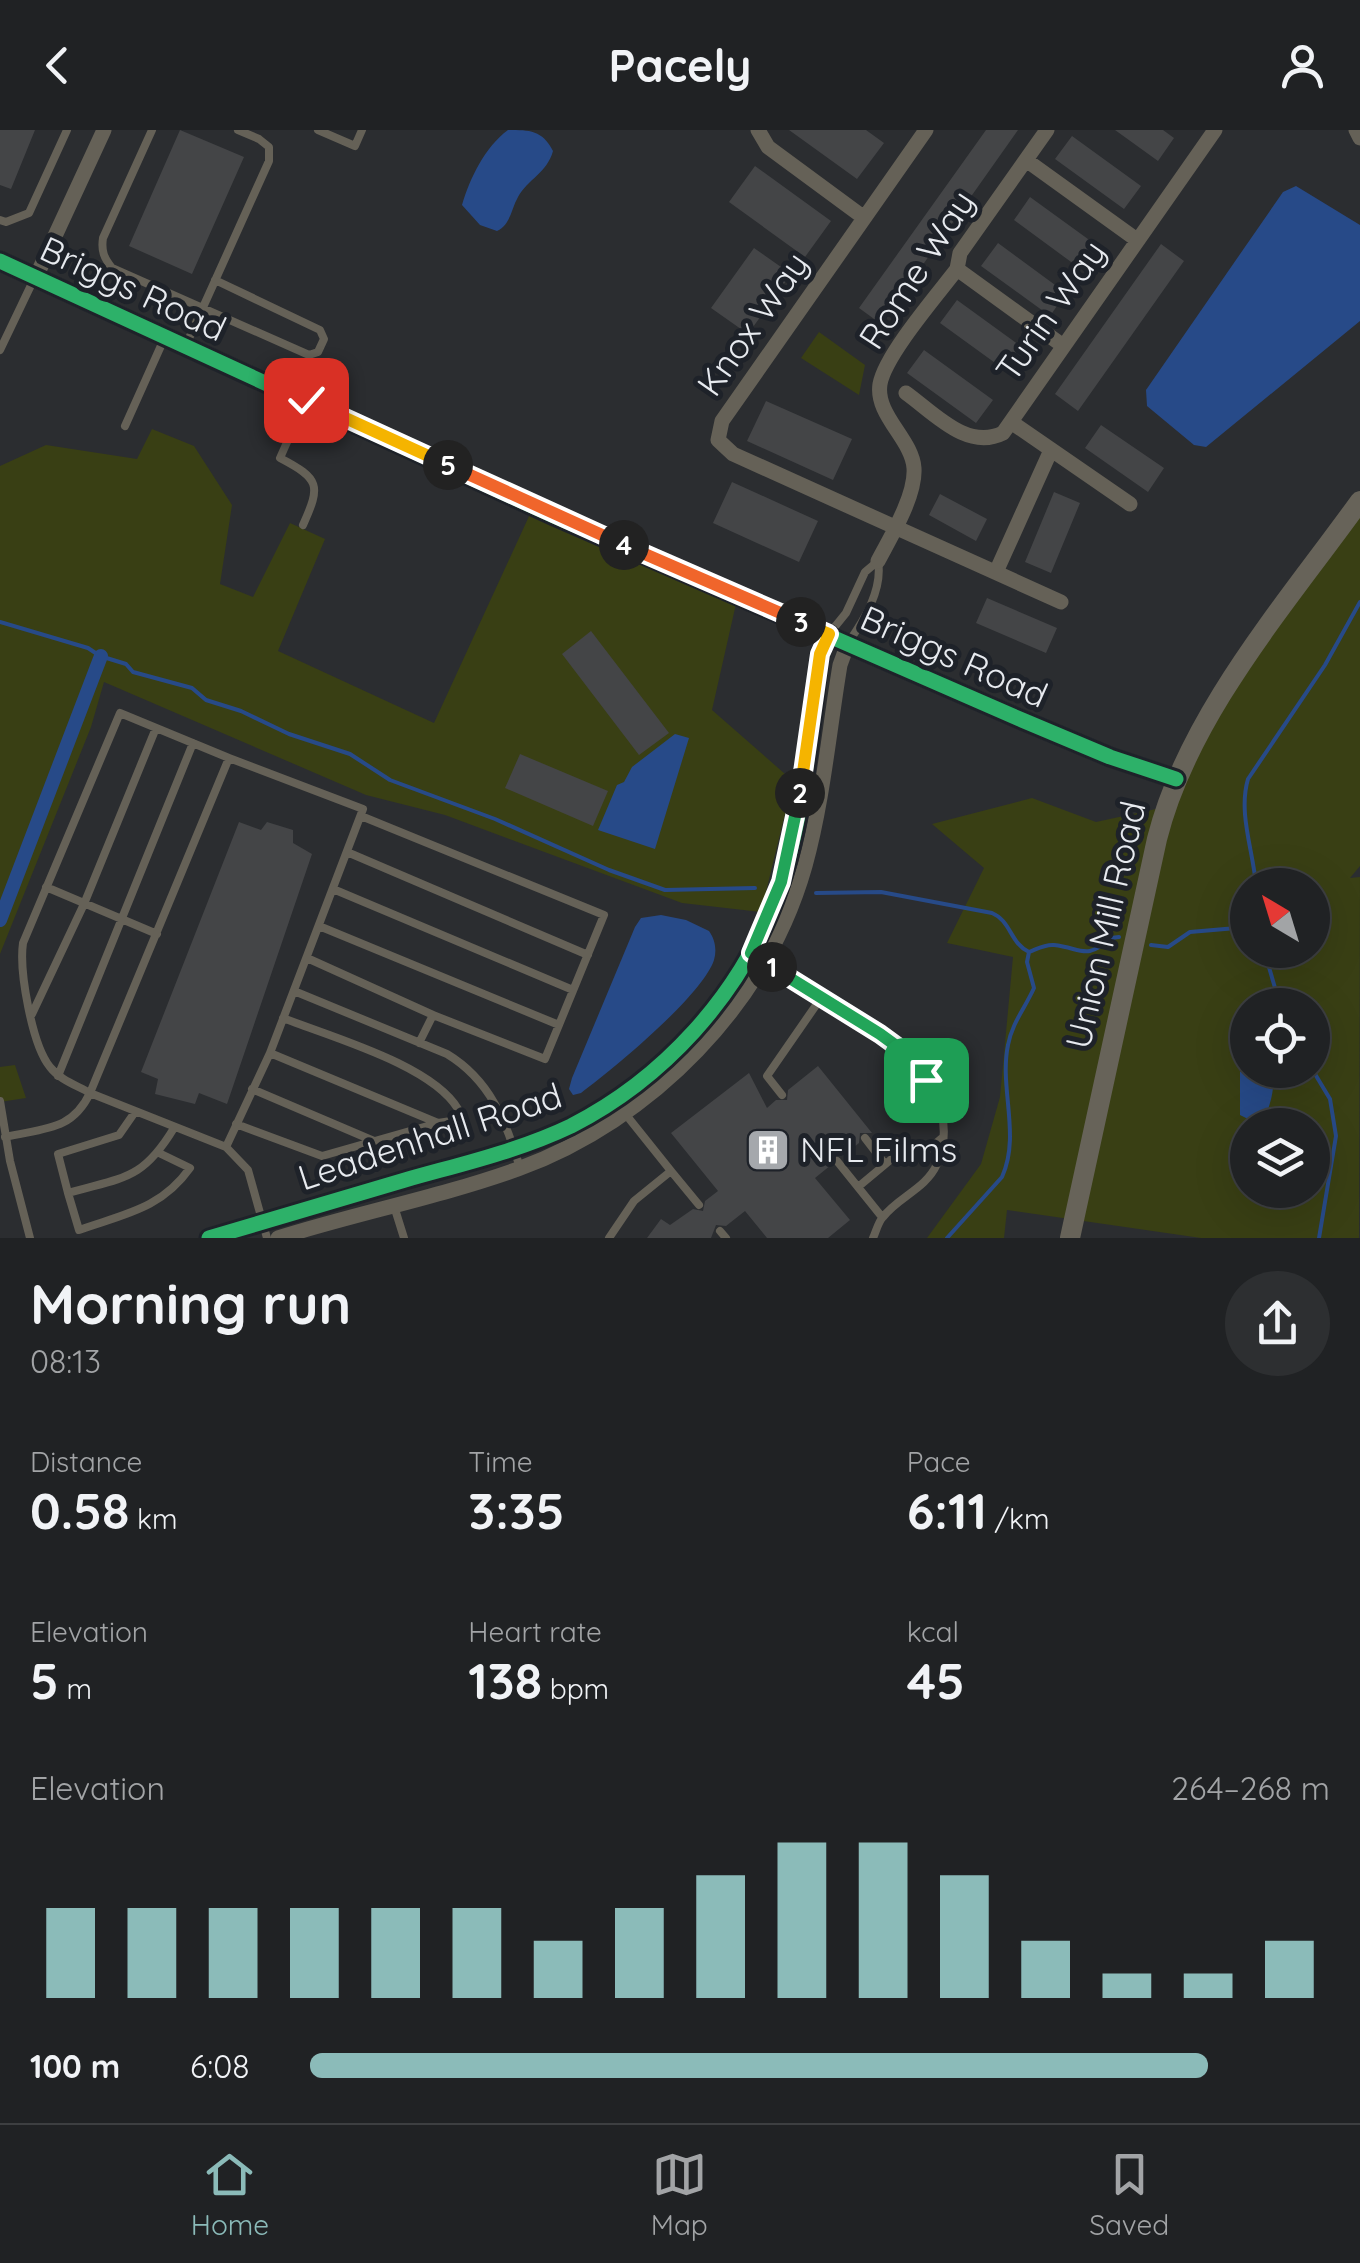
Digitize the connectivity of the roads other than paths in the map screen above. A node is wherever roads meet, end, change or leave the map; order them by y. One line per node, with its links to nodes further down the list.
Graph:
1 (67, 130): 15 (lane)
2 (104, 130): 19 (street)
3 (152, 130): 21 (lane)
4 (238, 130): 20 (lane)
5 (318, 130): 6 (lane)
6 (362, 130)
7 (758, 130): 14 (street)
8 (926, 130): 14 (street, Knox Way)
9 (1047, 130): 13 (street, Rome Way)
10 (1356, 130): 12 (street)
11 (1212, 131): 16 (street, Turin Way)
12 (1360, 138)
13 (1026, 160): 16 (street); 18 (street, Rome Way)
14 (863, 217): 34 (street, Knox Way)
15 (0, 220)
16 (1137, 240): 23 (street, Turin Way)
17 (0, 261): 19 (street, Briggs Road)
18 (957, 269): 23 (street); 34 (street, Rome Way)
19 (36, 277): 22 (street, Briggs Road); 25 (lane)
20 (215, 280): 21 (lane); 21 (lane)
21 (202, 309): 24 (lane)
22 (165, 337): 24 (street, Briggs Road); 29 (lane)
23 (1062, 345): 28 (street, Turin Way)
24 (185, 346): 27 (street, Briggs Road)
25 (0, 350)
26 (906, 393): 28 (street, Turin Way)
27 (306, 400): 33 (lane); 38 (street, Briggs Road)
28 (1011, 422): 30 (street)
29 (124, 426)
30 (1051, 450): 32 (street); 36 (street)
31 (1360, 501): 42 (street, Union Mill Road)
32 (1130, 504)
33 (303, 525)
34 (896, 527): 35 (street, Rome Way); 36 (street)
35 (878, 561): 38 (lane); 38 (lane)
36 (996, 572): 37 (street)
37 (1061, 602)
38 (838, 639): 42 (street, Briggs Road); 53 (street, Leadenhall Road)
39 (156, 728): 40 (lane); 45 (lane); 47 (lane)
40 (193, 743): 41 (lane); 48 (lane)
41 (229, 758): 43 (lane); 50 (lane)
42 (1176, 778): 96 (street, Union Mill Road)
43 (361, 816): 44 (lane); 51 (lane)
44 (347, 852): 46 (lane); 51 (lane)
45 (46, 886): 47 (lane); 57 (lane)
46 (333, 888): 49 (lane); 54 (lane)
47 (84, 904): 48 (lane); 57 (lane)
48 (122, 919): 50 (lane); 63 (lane)
49 (319, 926): 52 (lane); 60 (lane)
50 (157, 934): 65 (lane)
51 (588, 955): 54 (lane)
52 (307, 958): 55 (lane); 58 (lane)
53 (758, 958): 56 (lane); 68 (street, Leadenhall Road)
54 (573, 990): 60 (lane)
55 (294, 991): 59 (lane); 61 (lane)
56 (821, 998): 66 (lane); 75 (lane)
57 (32, 1014): 63 (lane)
58 (432, 1015): 60 (lane); 61 (lane)
59 (284, 1018): 62 (lane); 70 (lane)
60 (558, 1025)
61 (420, 1042): 78 (lane)
62 (270, 1053): 64 (lane); 70 (lane)
63 (58, 1076): 65 (lane)
64 (252, 1089): 71 (lane); 76 (lane)
65 (90, 1092): 69 (lane); 73 (lane)
66 (782, 1096)
67 (0, 1101): 73 (lane)
68 (619, 1106): 78 (street, Leadenhall Road); 82 (street, Leadenhall Road); 83 (lane)
69 (135, 1112): 72 (lane); 85 (lane)
70 (438, 1123): 76 (lane)
71 (236, 1124): 76 (lane); 77 (lane)
72 (174, 1128): 77 (lane); 79 (lane)
73 (5, 1137): 90 (lane)
74 (865, 1138): 81 (lane)
75 (943, 1138): 81 (lane); 88 (lane)
76 (374, 1141)
77 (226, 1146): 89 (lane)
78 (514, 1149): 82 (lane); 89 (street, Leadenhall Road)
79 (159, 1154): 85 (lane); 85 (lane)
80 (837, 1161): 84 (lane)
81 (885, 1164): 84 (lane)
82 (520, 1168): 87 (street, Leadenhall Road)
83 (670, 1171): 86 (lane); 94 (lane)
84 (858, 1187): 88 (lane)
85 (68, 1193)
86 (699, 1205)
87 (394, 1206): 92 (street, Leadenhall Road); 93 (lane)
88 (882, 1217): 95 (lane)
89 (265, 1230): 91 (street, Leadenhall Road)
90 (30, 1238)
91 (209, 1238)
92 (278, 1238)
93 (404, 1238)
94 (609, 1238)
95 (874, 1238)
96 (1070, 1238)

